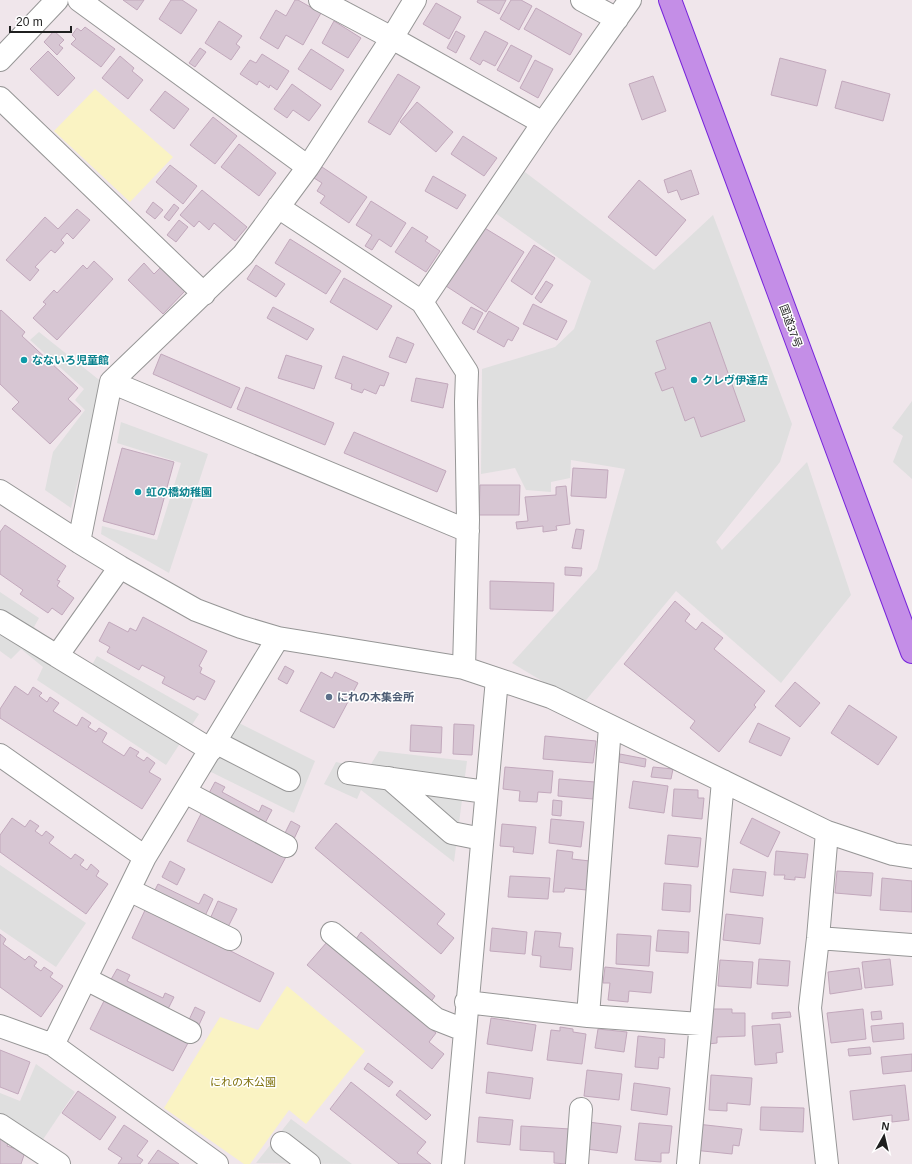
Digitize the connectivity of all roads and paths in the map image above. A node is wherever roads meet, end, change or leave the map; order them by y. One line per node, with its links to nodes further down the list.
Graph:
1 (57, 0): 10 (street)
2 (79, 0): 13 (street)
3 (320, 0): 9 (street)
4 (415, 0): 9 (street)
5 (582, 0): 8 (street)
6 (630, 0): 8 (street)
7 (670, 0): 24 (highway, 国道37号)
8 (617, 19): 12 (street)
9 (392, 38): 12 (street); 13 (street)
10 (0, 60)
11 (0, 98): 15 (street)
12 (543, 123): 16 (street)
13 (308, 167): 14 (street)
14 (278, 207): 15 (street); 16 (street)
15 (204, 294): 17 (street)
16 (422, 302): 19 (street)
17 (111, 382): 19 (street); 20 (street)
18 (0, 491): 20 (street)
19 (468, 531): 26 (street)
20 (79, 542): 21 (street)
21 (120, 567): 23 (street); 25 (street)
22 (0, 621): 25 (street)
23 (278, 638): 26 (street); 29 (street)
24 (912, 652)
25 (56, 656): 29 (street)
26 (464, 668): 27 (street)
27 (497, 678): 28 (street); 36 (street)
28 (610, 727): 34 (street); 49 (street)
29 (213, 746): 33 (street); 35 (street)
30 (0, 755): 40 (street)
31 (349, 773): 32 (street)
32 (389, 778): 36 (street); 38 (street)
33 (290, 780)
34 (722, 781): 37 (street); 50 (street)
35 (185, 792): 39 (street); 40 (street)
36 (486, 792): 38 (street)
37 (828, 832): 41 (street); 44 (street)
38 (482, 839): 48 (street)
39 (286, 846)
40 (145, 857): 42 (street)
41 (912, 857)
42 (129, 890): 45 (street); 47 (street)
43 (332, 933): 52 (street)
44 (818, 938): 46 (street); 64 (street)
45 (230, 939)
46 (912, 945)
47 (86, 979): 53 (street); 54 (street)
48 (466, 1002): 49 (street); 52 (street)
49 (588, 1016): 50 (street)
50 (700, 1024): 63 (street)
51 (0, 1026): 54 (street)
52 (464, 1030): 61 (street)
53 (190, 1032)
54 (54, 1045): 59 (street)
55 (581, 1109): 62 (street)
56 (0, 1125): 58 (street)
57 (282, 1143): 60 (street)
58 (59, 1164)
59 (217, 1164)
60 (309, 1164)
61 (452, 1164)
62 (577, 1164)
63 (688, 1164)
64 (827, 1164)

